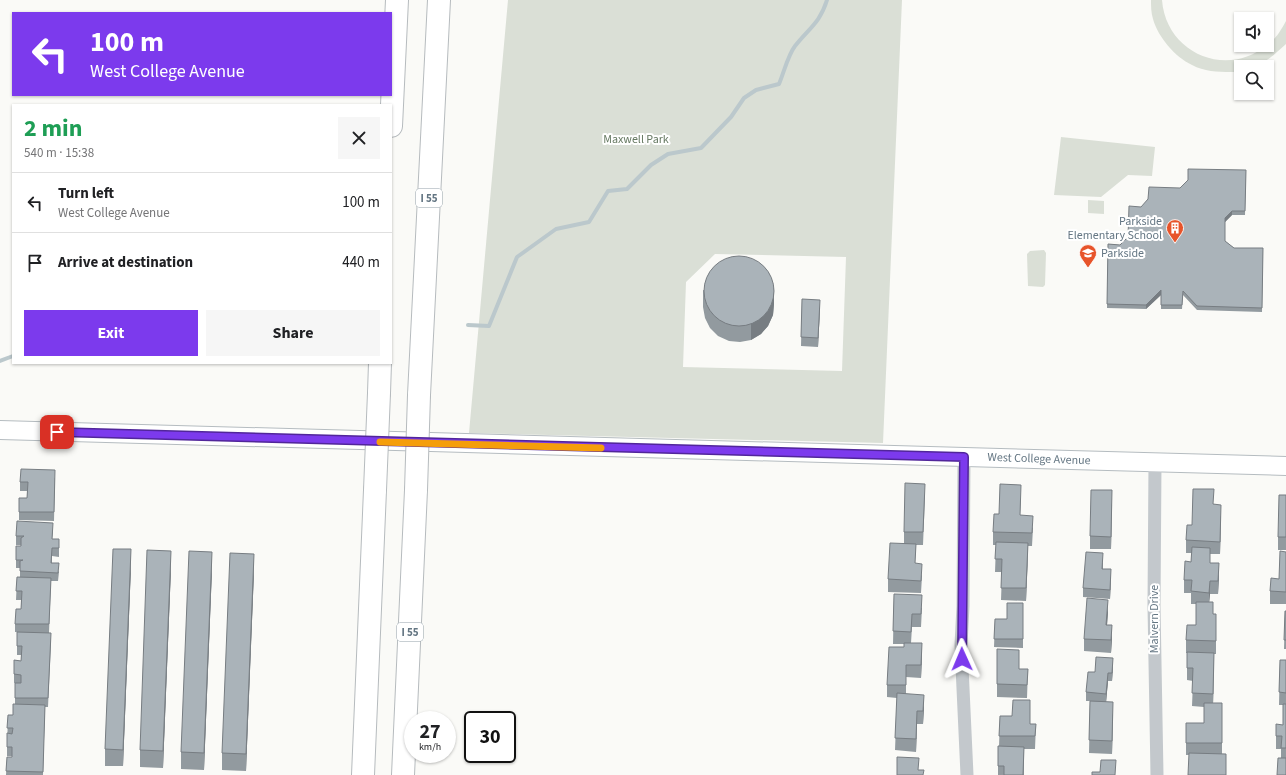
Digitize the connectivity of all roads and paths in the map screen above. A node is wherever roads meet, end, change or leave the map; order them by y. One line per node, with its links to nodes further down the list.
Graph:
1 (397, 0): 3 (highway)
2 (439, 0): 10 (highway, I 55, bridge)
3 (392, 105)
4 (380, 364): 9 (highway, bridge)
5 (0, 430): 6 (main road, West College Avenue)
6 (964, 457): 7 (main road, West College Avenue); 11 (street)
7 (1155, 463): 8 (main road, West College Avenue); 12 (street, Malvern Drive)
8 (1286, 466)
9 (363, 775)
10 (403, 775)
11 (967, 775)
12 (1157, 775)

